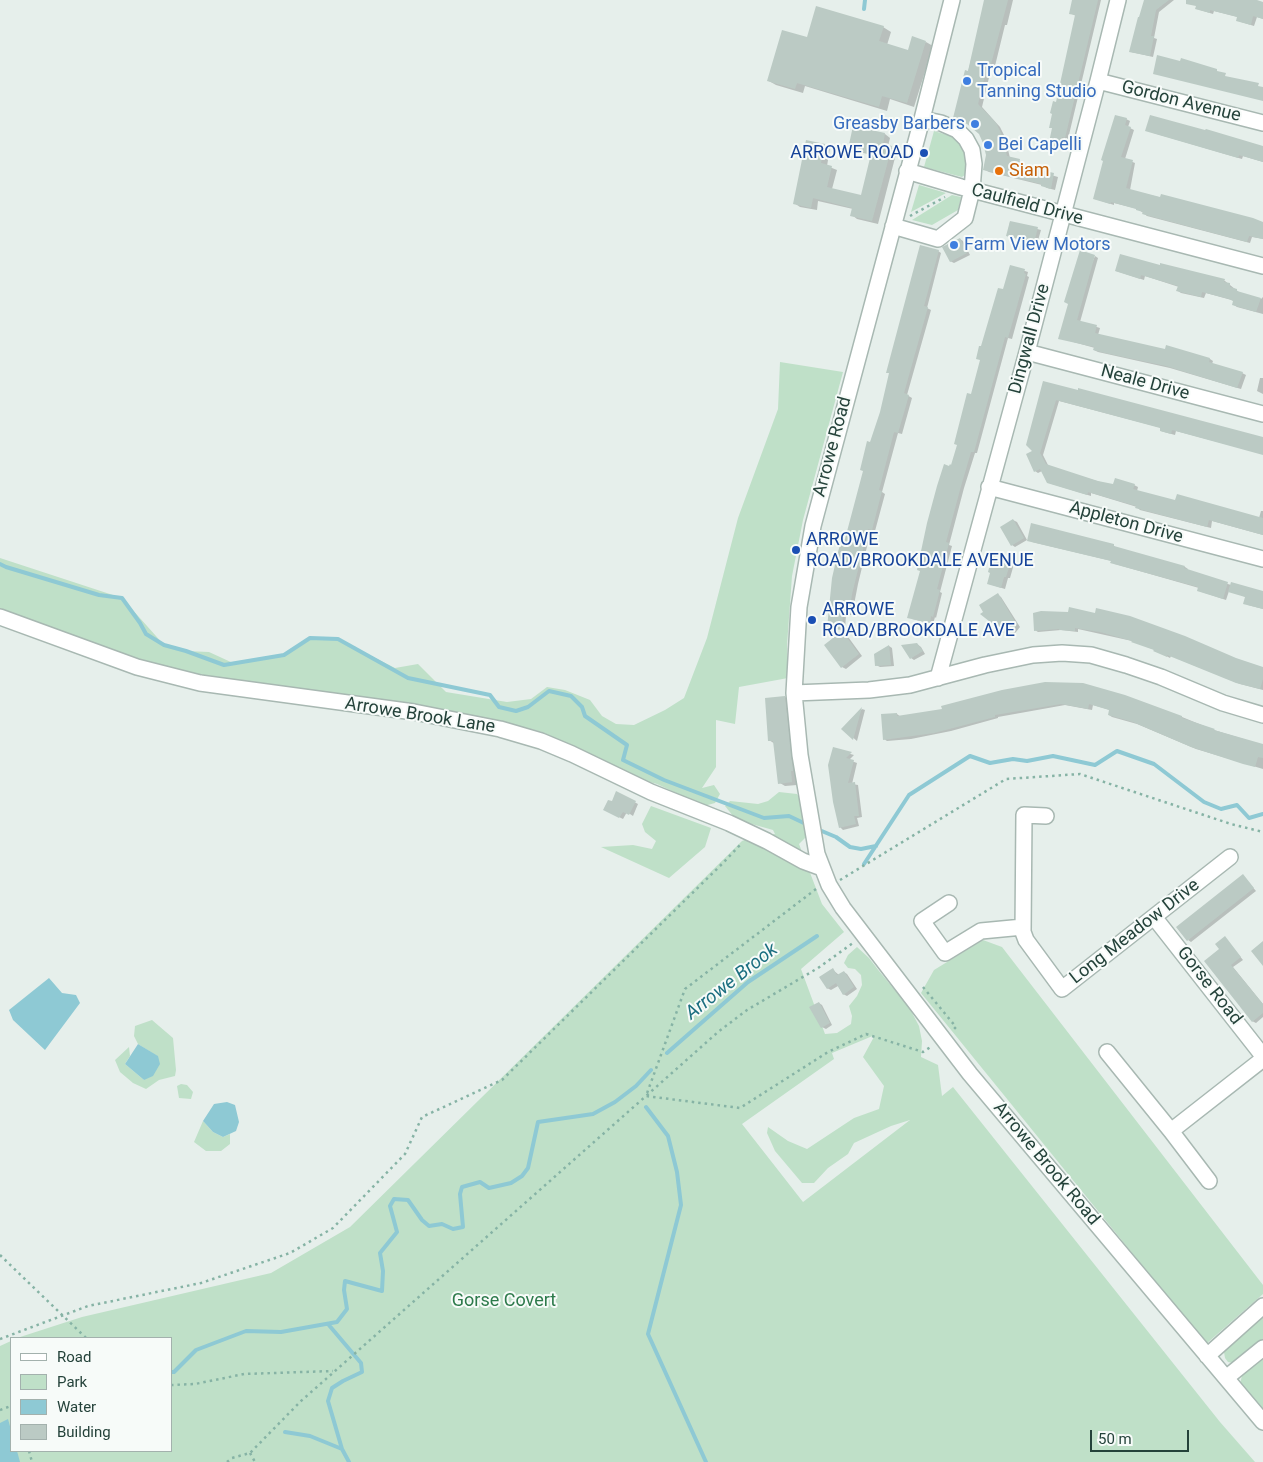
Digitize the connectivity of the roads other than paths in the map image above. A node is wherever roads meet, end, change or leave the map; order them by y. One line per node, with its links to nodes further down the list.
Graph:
1 (952, 0): 4 (street, Arrowe Road)
2 (1118, 0): 3 (street, Dingwall Drive)
3 (1098, 81): 5 (street, Gordon Avenue); 8 (street, Dingwall Drive)
4 (922, 119): 6 (street, Arrowe Road); 7 (street)
5 (1263, 123)
6 (907, 171): 7 (street, Caulfield Drive); 9 (street, Arrowe Road)
7 (966, 189): 8 (street, Caulfield Drive); 9 (street)
8 (1063, 214): 10 (street, Caulfield Drive); 11 (street, Dingwall Drive)
9 (892, 226): 17 (street, Arrowe Road)
10 (1263, 266)
11 (1027, 352): 12 (street, Neale Drive); 13 (street, Dingwall Drive)
12 (1263, 414)
13 (989, 487): 14 (street, Appleton Drive); 16 (street, Dingwall Drive)
14 (1263, 559)
15 (0, 617): 21 (street, Arrowe Brook Lane)
16 (938, 678): 17 (street); 18 (street)
17 (794, 693): 21 (street, Arrowe Road)
18 (1263, 715)
19 (1046, 816): 25 (street, Long Meadow Drive)
20 (1230, 857): 24 (street, Long Meadow Drive)
21 (830, 876): 22 (street, Arrowe Road)
22 (836, 899): 32 (street, Arrowe Brook Road)
23 (949, 903): 25 (street)
24 (1154, 917): 25 (street, Long Meadow Drive); 27 (street, Gorse Road)
25 (1023, 928)
26 (1107, 1052): 28 (street)
27 (1263, 1057): 28 (street)
28 (1171, 1131): 29 (street)
29 (1209, 1181)
30 (1263, 1306): 32 (street)
31 (1263, 1348): 33 (street)
32 (1207, 1356): 33 (street, Arrowe Brook Road)
33 (1226, 1378): 34 (street, Arrowe Brook Road)
34 (1263, 1422)

